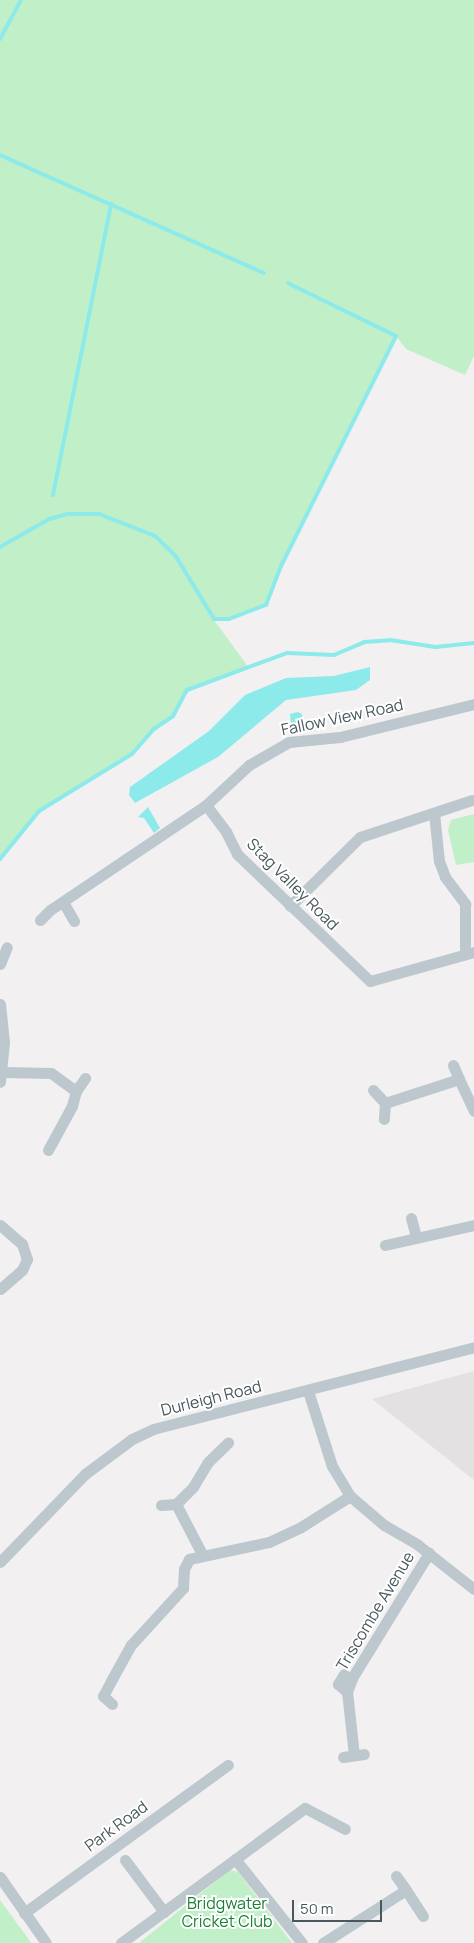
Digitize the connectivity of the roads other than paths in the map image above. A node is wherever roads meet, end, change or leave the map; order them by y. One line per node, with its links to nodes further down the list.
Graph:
1 (474, 704): 3 (street, Fallow View Road)
2 (472, 800): 4 (street)
3 (206, 805): 5 (street); 6 (street, Stag Valley Road)
4 (434, 813): 6 (street); 10 (street)
5 (63, 902): 7 (street); 8 (street)
6 (290, 906): 10 (street, Stag Valley Road)
7 (40, 920)
8 (74, 921)
9 (6, 947): 11 (street)
10 (470, 953)
11 (0, 964)
12 (0, 1004): 14 (street)
13 (453, 1065): 16 (street)
14 (1, 1077): 18 (street)
15 (85, 1078): 18 (street)
16 (459, 1080): 19 (street); 20 (street)
17 (373, 1090): 19 (street)
18 (76, 1091): 22 (street)
19 (385, 1103): 21 (street)
20 (474, 1111)
21 (384, 1119)
22 (48, 1150)
23 (410, 1218): 26 (street)
24 (0, 1225): 28 (street)
25 (474, 1225): 26 (street)
26 (416, 1237): 27 (street)
27 (385, 1245)
28 (0, 1289)
29 (474, 1347): 30 (street, Durleigh Road)
30 (308, 1391): 32 (street); 37 (street, Durleigh Road)
31 (228, 1443): 33 (street)
32 (350, 1496): 35 (street); 36 (street)
33 (176, 1504): 34 (street); 35 (street)
34 (161, 1505)
35 (202, 1554): 41 (street)
36 (428, 1554): 38 (street); 40 (street, Triscombe Avenue)
37 (0, 1562)
38 (474, 1589)
39 (344, 1674): 40 (street, Triscombe Avenue)
40 (347, 1692): 42 (street)
41 (112, 1704)
42 (354, 1755)
43 (228, 1765): 51 (street, Park Road)
44 (345, 1829): 45 (street)
45 (236, 1859): 50 (street); 55 (street)
46 (125, 1860): 50 (street)
47 (396, 1876): 49 (street)
48 (0, 1877): 51 (street)
49 (406, 1890): 52 (street); 56 (street)
50 (164, 1912): 54 (street)
51 (24, 1913): 53 (street)
52 (423, 1916)
53 (46, 1943)
54 (121, 1943)
55 (302, 1943)
56 (323, 1943)

